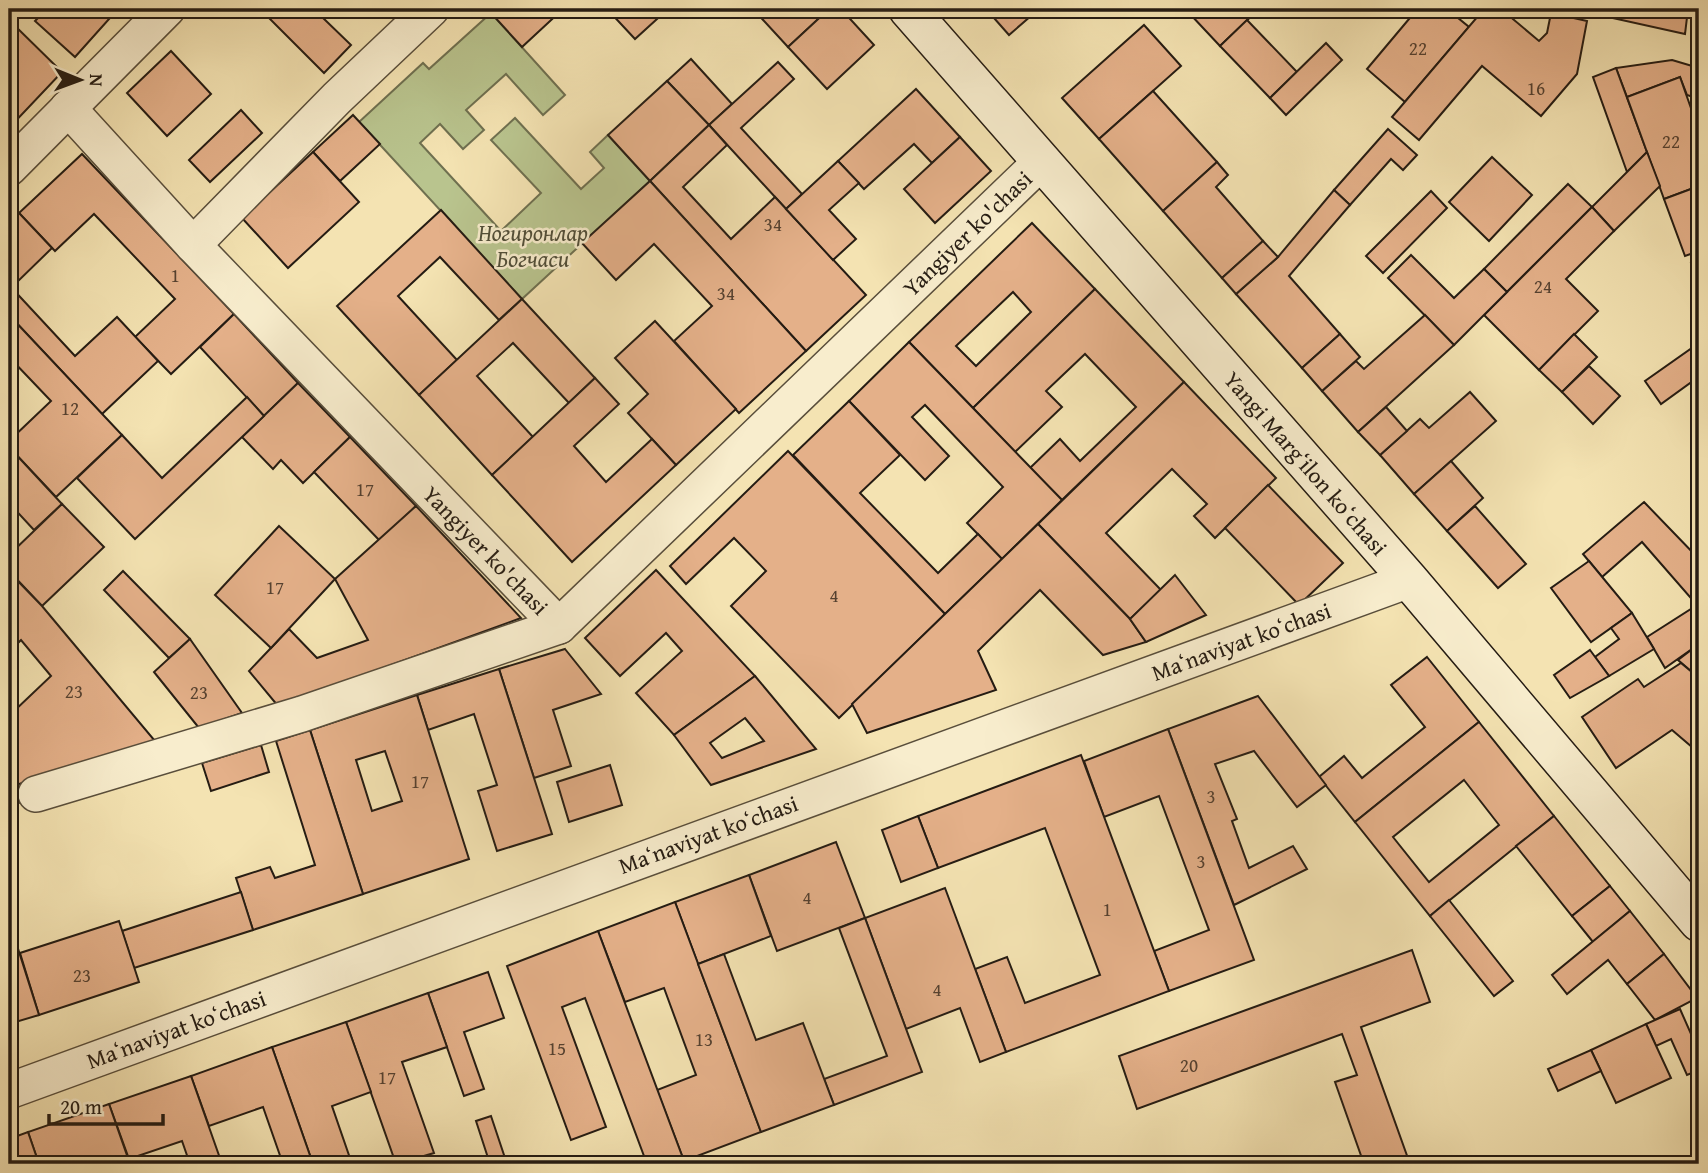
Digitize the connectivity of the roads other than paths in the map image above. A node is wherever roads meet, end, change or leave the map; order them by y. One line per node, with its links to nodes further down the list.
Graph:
1 (167, 9): 4 (street)
2 (431, 9): 7 (street)
3 (908, 9): 5 (main road, Yangi Margʻilon koʻchasi)
4 (68, 108): 6 (street); 7 (street, Yangiyer ko'chasi)
5 (1042, 161): 8 (main road, Yangi Margʻilon koʻchasi); 9 (street, Yangiyer ko'chasi)
6 (9, 168)
7 (194, 245): 9 (street, Yangiyer ko'chasi)
8 (1409, 580): 11 (main road, Yangi Margʻilon koʻchasi); 12 (street, Maʻnaviyat koʻchasi)
9 (559, 626): 10 (street)
10 (36, 794)
11 (1699, 922)
12 (9, 1091)

